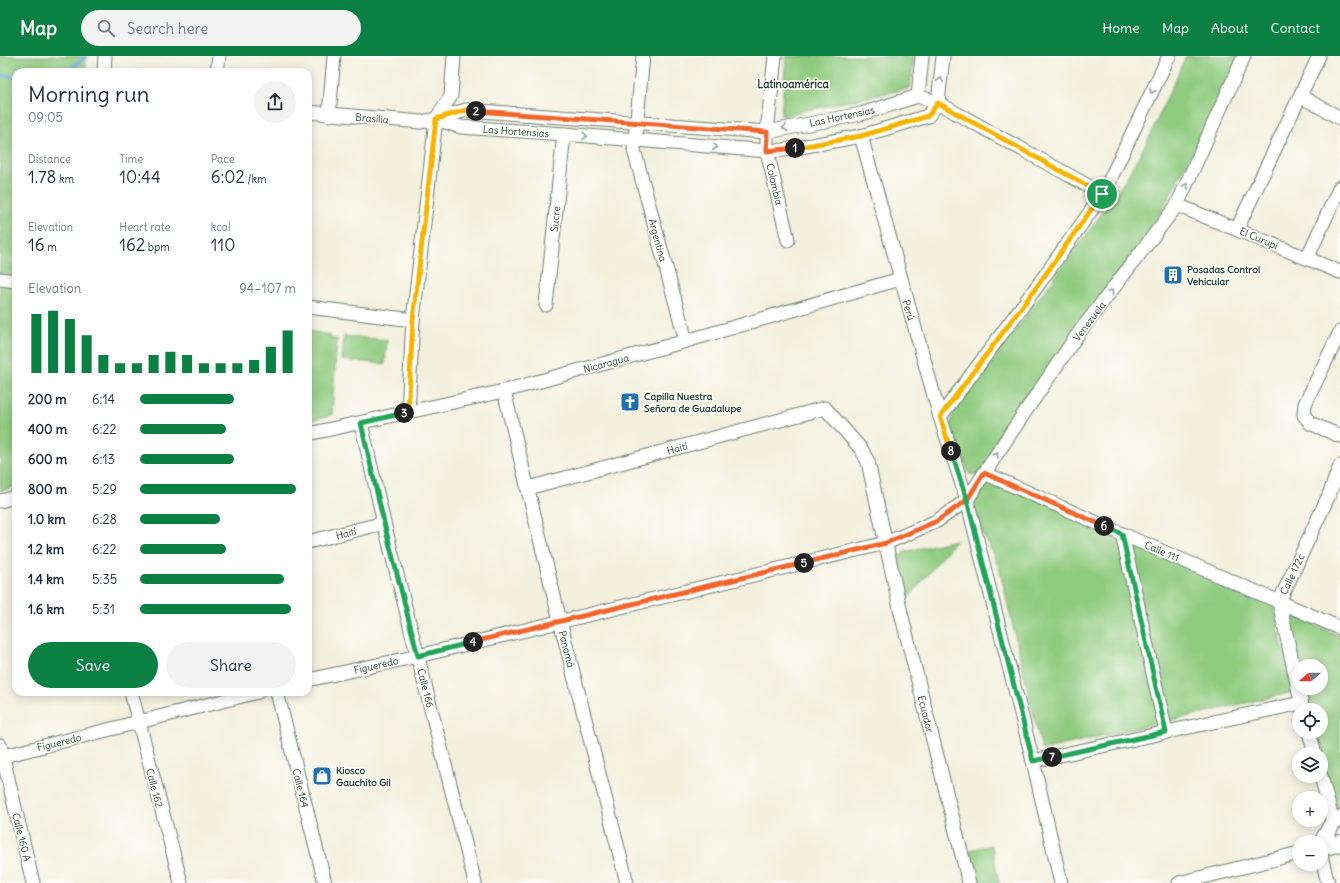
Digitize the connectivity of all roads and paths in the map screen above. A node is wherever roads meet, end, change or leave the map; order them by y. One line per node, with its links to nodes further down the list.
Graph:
1 (105, 56): 12 (street)
2 (219, 56): 13 (street)
3 (334, 56): 18 (street)
4 (454, 56): 20 (street)
5 (643, 56): 21 (street, Argentina)
6 (775, 56): 22 (street, Colombia)
7 (922, 56): 14 (street)
8 (942, 56): 16 (street, one-way to 8)
9 (1169, 56): 28 (street, one-way to 28)
10 (1244, 56): 29 (street, Venezuela, one-way to 10)
11 (1319, 56): 15 (street)
12 (104, 68)
13 (218, 68)
14 (918, 96): 16 (street); 22 (street, Las Hortensias, one-way to 22)
15 (1300, 96): 19 (street); 30 (street)
16 (938, 103): 24 (street); 28 (street)
17 (312, 113): 18 (street, Brasilia)
18 (329, 115): 20 (street, Brasilia)
19 (1340, 118)
20 (436, 119): 21 (street, Las Hortensias); 23 (street, Las Hortensias); 39 (street)
21 (636, 122): 22 (street, Las Hortensias); 25 (street, Argentina)
22 (767, 132): 26 (street, Colombia)
23 (564, 134): 25 (street, Las Hortensias, one-way to 25); 37 (street, Sucre)
24 (861, 136): 26 (street, Las Hortensias); 34 (street, Perú)
25 (634, 140): 26 (street, Las Hortensias, one-way to 26); 41 (street, Argentina)
26 (767, 151): 31 (street, Colombia)
27 (1340, 187): 32 (street)
28 (1102, 194): 45 (street)
29 (1177, 205): 30 (street, El Curupí); 50 (street, Venezuela, one-way to 29)
30 (1237, 229): 32 (street, El Curupí)
31 (788, 240)
32 (1307, 258): 33 (street, El Curupí)
33 (1340, 272)
34 (900, 278): 41 (street, Nicaragua); 45 (street, Perú)
35 (0, 279): 36 (street)
36 (12, 280)
37 (546, 305)
38 (312, 307): 39 (street)
39 (413, 320): 44 (street)
40 (1340, 332): 48 (street)
41 (686, 341): 42 (street, Nicaragua)
42 (504, 391): 44 (street, Nicaragua); 51 (street, Panamá)
43 (825, 408): 51 (street, Haití); 59 (street, Ecuador)
44 (408, 412): 46 (street, Nicaragua)
45 (940, 417): 54 (street, Perú)
46 (361, 423): 47 (street, Nicaragua); 56 (street, Calle 166)
47 (312, 433)
48 (1340, 436)
49 (1340, 466): 52 (street, Calle 172c)
50 (984, 473): 54 (street, Venezuela); 57 (street, Calle 111)
51 (528, 488): 61 (street, Panamá)
52 (1334, 497): 60 (street, Calle 172c)
53 (12, 499): 55 (street)
54 (967, 500): 59 (street, Venezuela); 73 (street, Perú)
55 (0, 501)
56 (384, 523): 58 (street, Haití); 63 (street, Calle 166)
57 (1122, 534): 60 (street, Calle 111); 71 (street)
58 (312, 541)
59 (886, 543): 61 (street, Figueredo); 86 (street, Ecuador)
60 (1279, 602): 62 (street, Calle 111); 68 (street, Calle 172c)
61 (560, 621): 63 (street, Figueredo); 85 (street, Panamá)
62 (1340, 628)
63 (418, 656): 64 (street, Figueredo); 84 (street, Calle 166)
64 (312, 679)
65 (131, 696): 70 (street, Calle 162)
66 (242, 696): 70 (street, Figueredo)
67 (278, 696): 83 (street, Calle 164)
68 (1301, 703)
69 (1292, 708): 71 (street)
70 (137, 722): 72 (street, Figueredo); 82 (street, Calle 162)
71 (1166, 732): 73 (street)
72 (1, 752): 81 (street, Calle 160 A)
73 (1033, 761): 87 (street, Perú)
74 (1323, 783): 75 (street)
75 (1336, 820): 76 (main road)
76 (1327, 835)
77 (1340, 843): 78 (main road)
78 (1328, 846)
79 (1292, 855): 88 (street)
80 (1325, 871): 89 (street)
81 (33, 883)
82 (181, 883)
83 (325, 883)
84 (475, 883)
85 (626, 883)
86 (969, 883)
87 (1061, 883)
88 (1179, 883)
89 (1328, 883)

